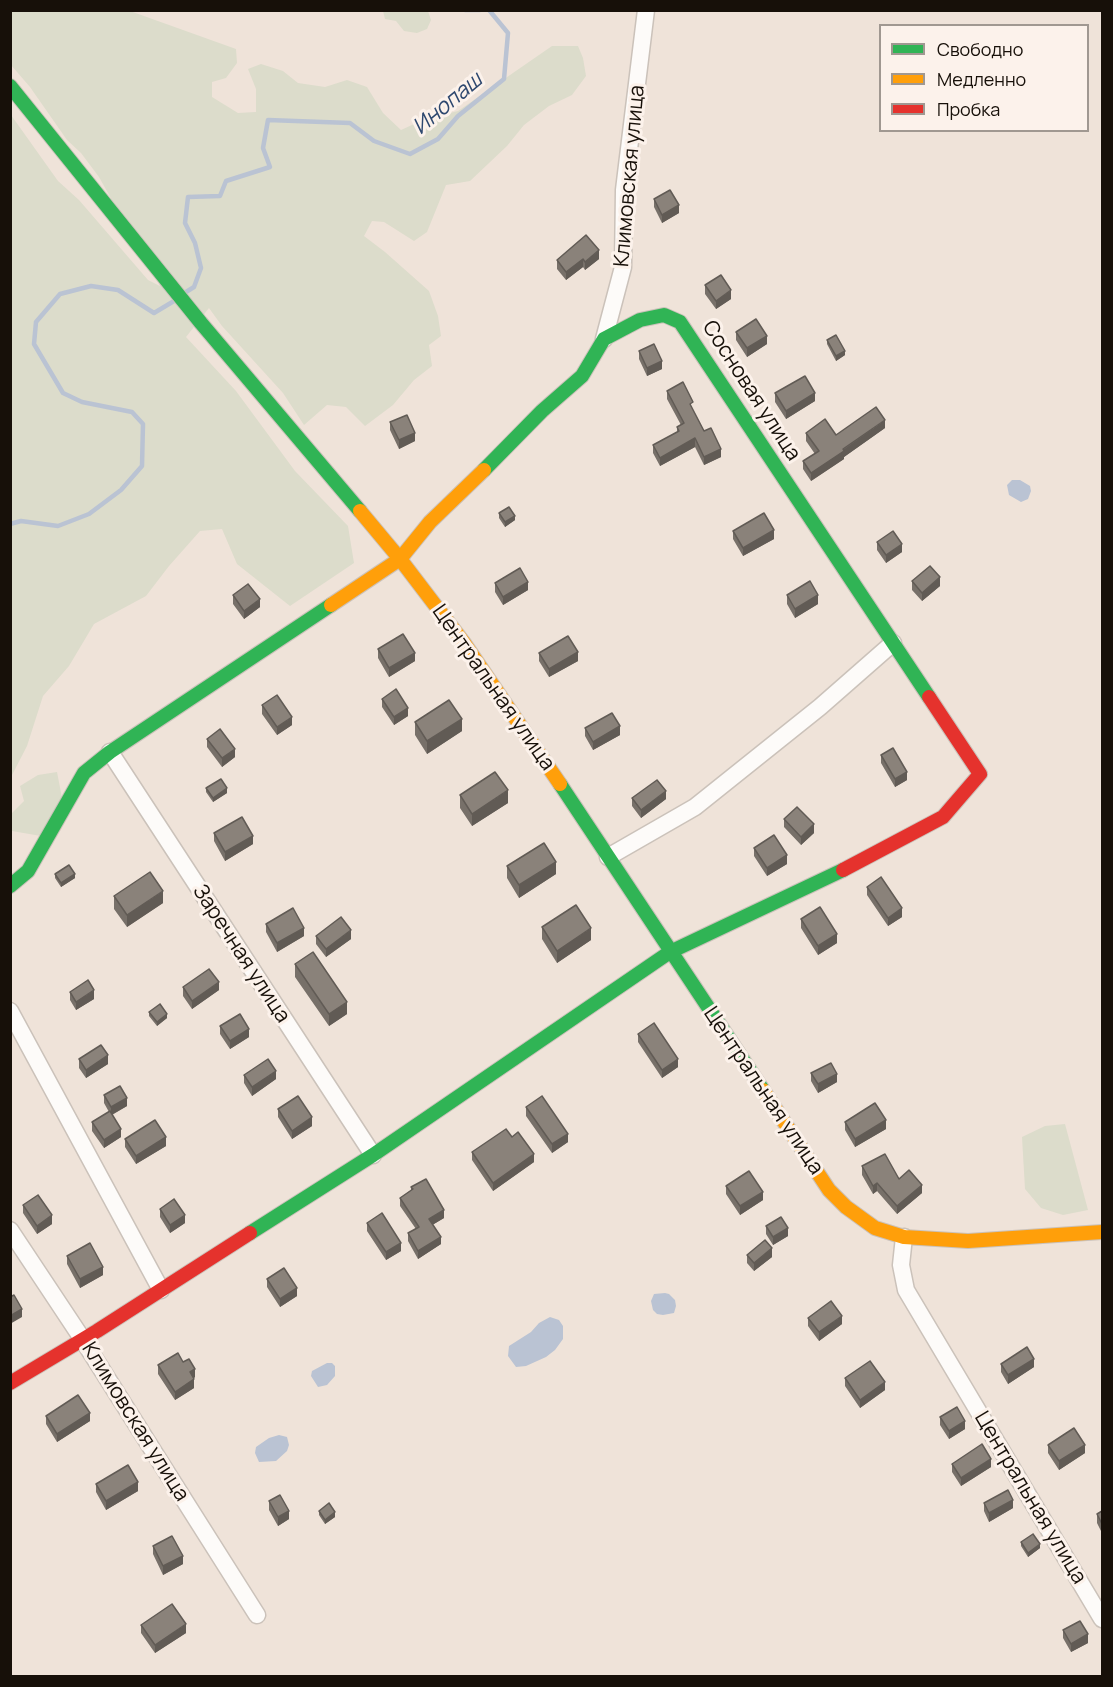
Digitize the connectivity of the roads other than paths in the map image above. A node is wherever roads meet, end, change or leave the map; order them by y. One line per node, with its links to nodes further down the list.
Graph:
1 (646, 10): 3 (street, Климовская улица)
2 (10, 86): 4 (street, Центральная улица)
3 (604, 339): 4 (street); 5 (street, Сосновая улица)
4 (400, 559): 6 (street); 7 (street, Центральная улица)
5 (893, 643): 7 (street); 9 (street, Сосновая улица)
6 (110, 752): 8 (street); 11 (street, Заречная улица)
7 (608, 857): 9 (street, Центральная улица)
8 (10, 886)
9 (670, 952): 11 (street); 14 (street, Центральная улица)
10 (10, 1011): 15 (street)
11 (373, 1155): 15 (street)
12 (10, 1230): 16 (street, Климовская улица)
13 (1102, 1232): 14 (street)
14 (904, 1237): 19 (street, Центральная улица)
15 (161, 1290): 16 (street)
16 (83, 1340): 17 (street); 18 (street, Климовская улица)
17 (10, 1383)
18 (257, 1615)
19 (1102, 1619)

